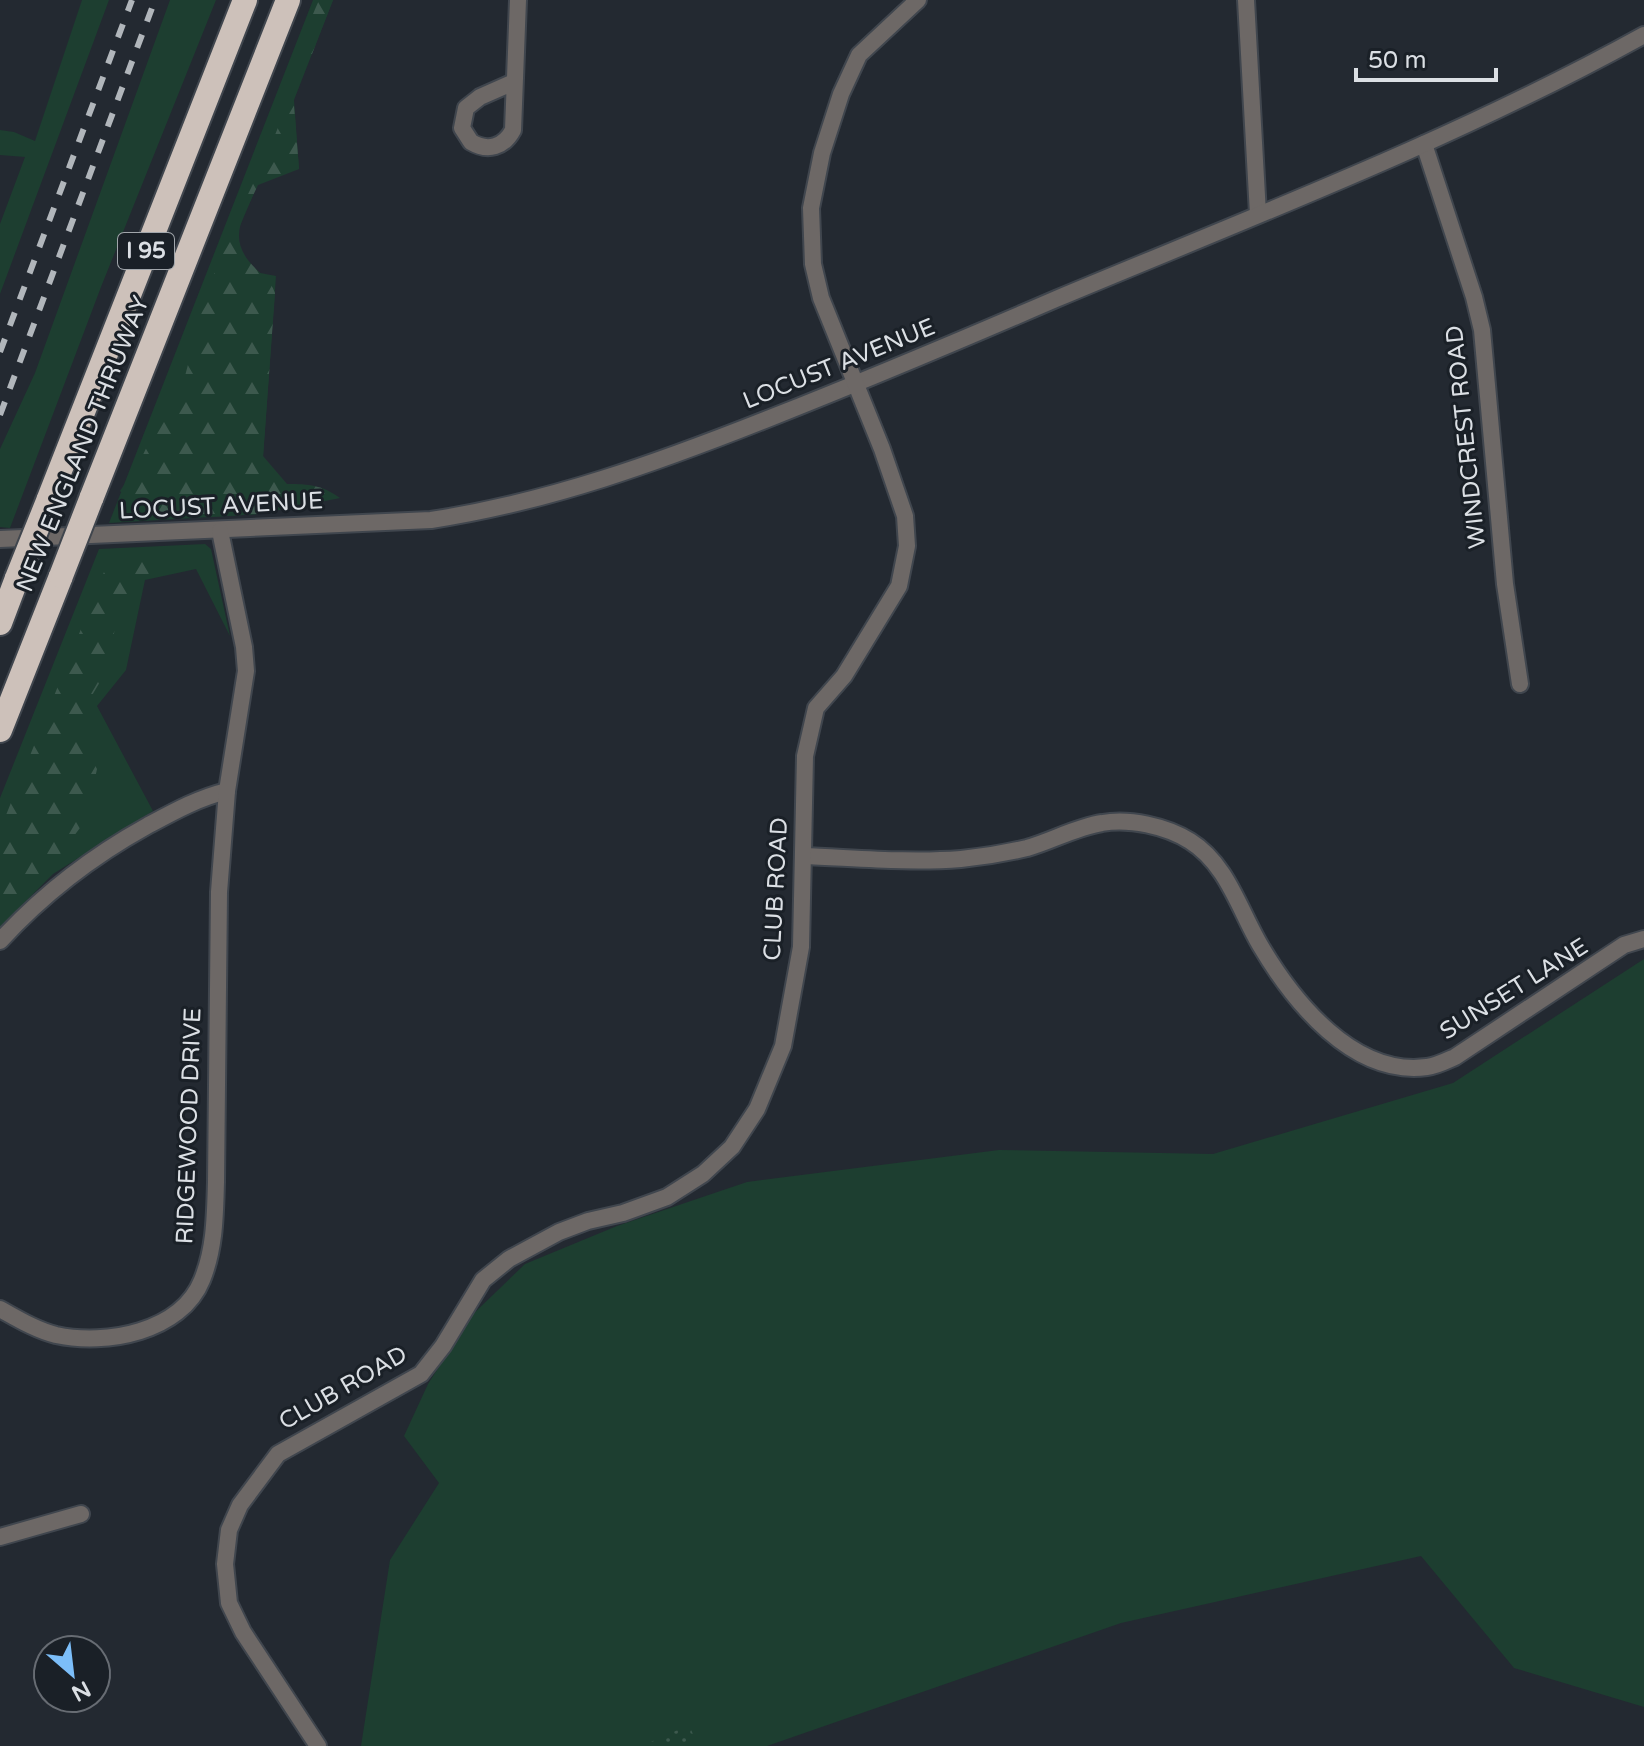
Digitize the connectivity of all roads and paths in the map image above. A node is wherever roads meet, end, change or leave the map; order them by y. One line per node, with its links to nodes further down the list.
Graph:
1 (245, 0): 13 (highway, NEW ENGLAND THRUWAY / I 95, bridge)
2 (288, 0): 15 (highway, NEW ENGLAND THRUWAY / I 95, bridge)
3 (518, 0): 7 (street)
4 (918, 0): 10 (street, CLUB ROAD)
5 (1246, 0): 9 (street)
6 (1644, 35): 8 (street, LOCUST AVENUE)
7 (514, 82)
8 (1424, 144): 9 (street, LOCUST AVENUE); 14 (street, WINDCREST ROAD)
9 (1258, 214): 10 (street, LOCUST AVENUE)
10 (855, 384): 11 (street, LOCUST AVENUE); 17 (street, CLUB ROAD)
11 (220, 531): 12 (street, LOCUST AVENUE); 16 (street, RIDGEWOOD DRIVE)
12 (0, 539)
13 (0, 623)
14 (1520, 684)
15 (0, 730)
16 (227, 791): 19 (street); 20 (street, RIDGEWOOD DRIVE)
17 (803, 856): 18 (street, SUNSET LANE); 23 (street, CLUB ROAD)
18 (1644, 939)
19 (0, 941)
20 (0, 1309)
21 (81, 1514): 22 (street)
22 (0, 1537)
23 (318, 1746)

